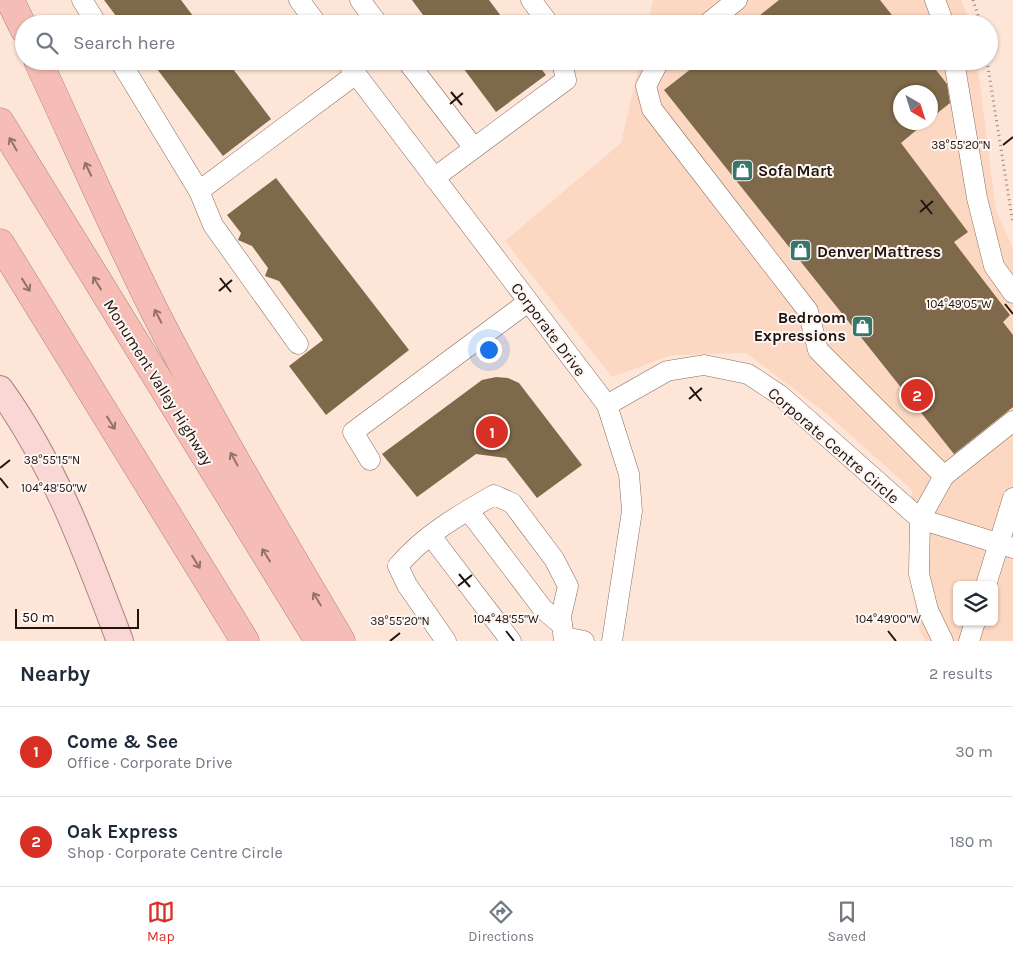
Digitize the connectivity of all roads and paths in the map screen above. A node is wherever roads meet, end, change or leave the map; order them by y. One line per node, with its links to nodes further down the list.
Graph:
1 (10, 0): 9 (highway)
2 (82, 0): 10 (street)
3 (299, 0): 11 (street)
4 (360, 0): 12 (street)
5 (531, 0): 13 (street)
6 (737, 0): 14 (street)
7 (935, 0): 15 (street)
8 (974, 0): 16 (path)
9 (17, 15)
10 (91, 15)
11 (310, 15)
12 (371, 15)
13 (542, 15)
14 (718, 15)
15 (941, 15)
16 (978, 15)
17 (42, 70): 51 (highway, one-way to 17)
18 (125, 70): 29 (street)
19 (349, 70): 29 (street)
20 (353, 70): 28 (street, Corporate Drive)
21 (414, 70): 27 (street)
22 (564, 70): 27 (street)
23 (654, 70): 39 (street)
24 (956, 70): 32 (street)
25 (988, 70): 30 (path)
26 (0, 122): 50 (highway, Monument Valley Highway, one-way to 26)
27 (474, 148): 28 (street)
28 (434, 178): 33 (street, Corporate Drive)
29 (199, 191): 34 (street)
30 (1013, 224)
31 (0, 243): 49 (highway, one-way to 49)
32 (1013, 293)
33 (528, 302): 36 (street, Corporate Drive); 38 (street)
34 (298, 344)
35 (0, 389): 48 (main road)
36 (607, 405): 42 (street, Corporate Centre Circle); 55 (street, Corporate Drive)
37 (1013, 421): 39 (street)
38 (370, 460)
39 (944, 476): 42 (street)
40 (1013, 498): 44 (street)
41 (468, 510): 43 (street); 47 (street); 47 (street)
42 (920, 520): 44 (street); 56 (street)
43 (431, 536): 52 (street); 53 (street)
44 (1006, 546): 45 (street)
45 (988, 581)
46 (974, 626): 57 (street)
47 (563, 634): 54 (street)
48 (120, 641)
49 (245, 641)
50 (319, 641)
51 (342, 641)
52 (446, 641)
53 (511, 641)
54 (584, 641)
55 (612, 641)
56 (943, 641)
57 (969, 641)

